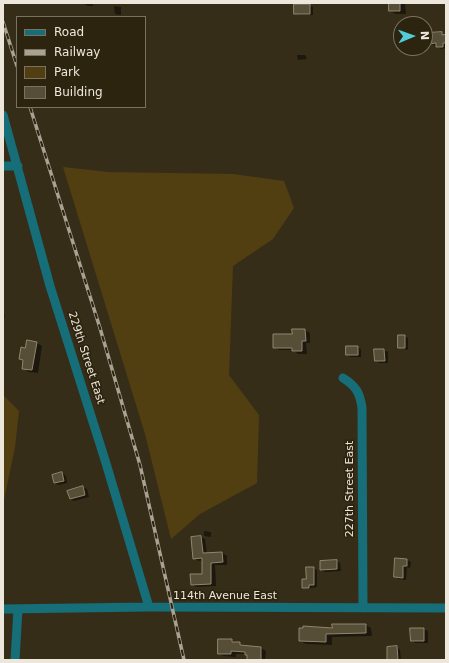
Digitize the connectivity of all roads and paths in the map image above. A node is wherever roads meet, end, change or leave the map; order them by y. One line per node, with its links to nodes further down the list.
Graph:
1 (3, 115): 3 (street, 229th Street East)
2 (3, 166): 3 (street)
3 (18, 166): 5 (street, 229th Street East)
4 (343, 378): 6 (street, 227th Street East)
5 (149, 607): 6 (street, 114th Avenue East); 9 (street, 114th Avenue East)
6 (363, 608): 7 (street, 114th Avenue East)
7 (446, 608)
8 (3, 609): 9 (street, 114th Avenue East)
9 (18, 609): 10 (street)
10 (15, 660)

